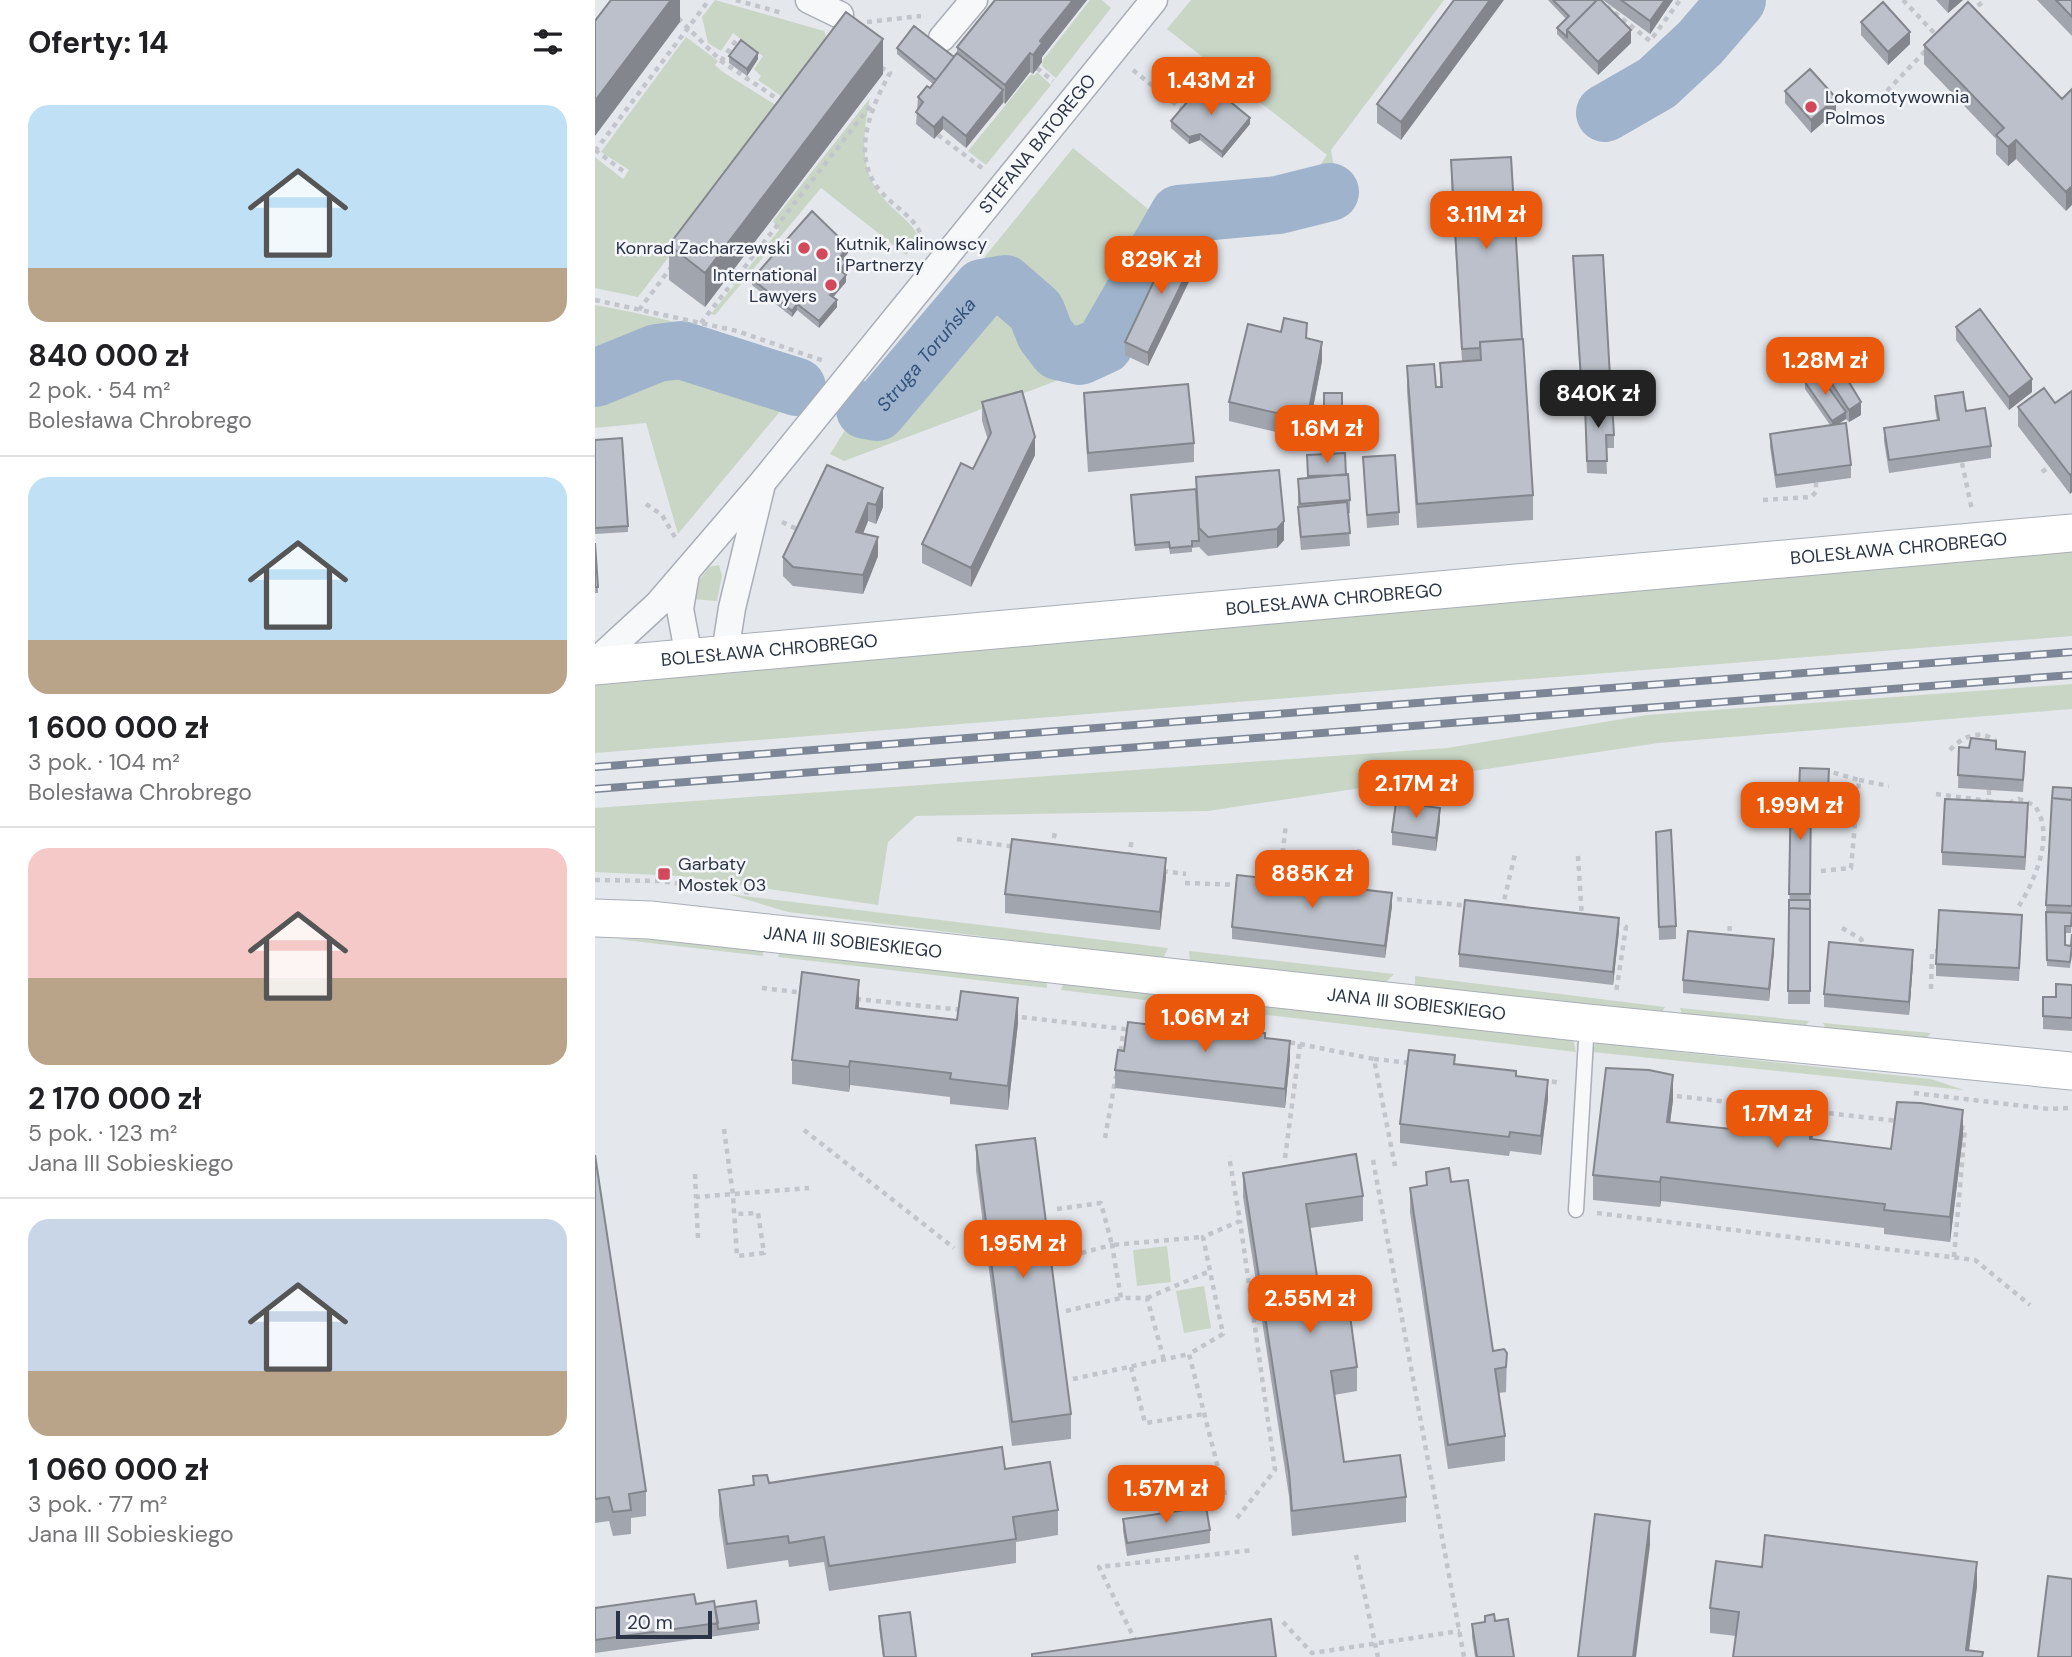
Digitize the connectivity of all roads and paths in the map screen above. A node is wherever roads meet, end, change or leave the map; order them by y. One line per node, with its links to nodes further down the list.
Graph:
1 (709, 0): 12 (path)
2 (809, 0): 11 (street)
3 (1154, 0): 45 (street, STEFANA BATOREGO)
4 (1599, 0): 5 (path)
5 (1680, 0)
6 (1903, 0): 14 (path)
7 (1985, 0): 10 (path)
8 (969, 6): 11 (path); 15 (street)
9 (672, 13): 12 (path)
10 (1966, 15)
11 (848, 19)
12 (689, 27): 18 (path); 19 (path)
13 (1947, 30): 14 (path)
14 (1938, 37): 25 (path)
15 (943, 38)
16 (737, 39): 19 (path)
17 (659, 48): 18 (path)
18 (668, 54): 27 (path)
19 (721, 61): 28 (path)
20 (1037, 68): 23 (path)
21 (1134, 71): 29 (path)
22 (890, 73): 26 (path)
23 (1056, 84)
24 (627, 90): 27 (path)
25 (1887, 91)
26 (875, 98): 36 (path); 40 (path)
27 (635, 99): 32 (path)
28 (791, 109)
29 (1185, 111)
30 (596, 132): 32 (path)
31 (938, 135): 34 (path)
32 (604, 139): 33 (path)
33 (595, 151): 35 (path)
34 (986, 171)
35 (627, 174)
36 (924, 246)
37 (677, 259): 39 (path)
38 (595, 300): 39 (path)
39 (639, 310): 40 (path)
40 (701, 323): 41 (path)
41 (822, 361)
42 (1962, 463): 50 (path)
43 (2049, 467): 44 (path)
44 (2042, 472)
45 (762, 483): 55 (street, STEFANA BATOREGO); 56 (street, STEFANA BATOREGO)
46 (1816, 483): 47 (path)
47 (1763, 500)
48 (646, 504): 55 (path)
49 (784, 513): 51 (path)
50 (1973, 518)
51 (780, 522): 52 (path); 53 (path)
52 (803, 532)
53 (775, 533)
54 (2072, 533): 56 (street, BOLESŁAWA CHROBREGO)
55 (682, 559): 57 (street); 58 (street, STEFANA BATOREGO)
56 (725, 653): 57 (street, BOLESŁAWA CHROBREGO)
57 (689, 657): 58 (street, BOLESŁAWA CHROBREGO)
58 (595, 664)
59 (1996, 741): 60 (path)
60 (1950, 750)
61 (1828, 771): 62 (path)
62 (1859, 780): 63 (path); 78 (path)
63 (1889, 786)
64 (1989, 790): 66 (path)
65 (1936, 794): 66 (path)
66 (1989, 802): 88 (path)
67 (1286, 824): 82 (path)
68 (1055, 832): 74 (path)
69 (1132, 838): 76 (path)
70 (957, 839): 72 (path)
71 (1360, 846): 84 (path)
72 (1024, 849)
73 (1515, 854): 91 (path)
74 (1064, 855)
75 (1579, 856): 94 (path)
76 (1128, 866)
77 (1151, 870): 79 (path)
78 (1821, 871)
79 (1186, 874)
80 (1185, 883): 81 (path)
81 (1251, 886)
82 (1291, 888)
83 (1342, 892): 84 (path)
84 (1355, 894): 85 (path); 87 (path)
85 (1366, 895)
86 (1378, 897): 89 (path)
87 (1352, 901)
88 (2019, 906)
89 (1478, 907)
90 (1491, 908): 91 (path)
91 (1503, 909): 92 (path)
92 (1501, 917)
93 (595, 918): 110 (street, JANA III SOBIESKIEGO)
94 (1580, 918): 95 (path); 98 (path)
95 (1592, 920)
96 (1730, 921): 100 (path)
97 (1603, 922): 106 (path)
98 (1578, 926)
99 (1842, 928): 102 (path)
100 (1728, 948)
101 (1938, 951): 104 (path)
102 (1869, 959)
103 (762, 988): 105 (path)
104 (1931, 989)
105 (815, 994)
106 (1615, 994)
107 (842, 997): 108 (path)
108 (963, 1011)
109 (1003, 1015): 111 (path)
110 (1587, 1023): 119 (street, JANA III SOBIESKIEGO); 121 (lane)
111 (1124, 1029): 112 (path); 115 (path)
112 (1138, 1030)
113 (1273, 1041): 114 (path)
114 (1300, 1044): 116 (path); 131 (path)
115 (1119, 1056)
116 (1374, 1059): 117 (path); 133 (path)
117 (1413, 1064)
118 (1117, 1070): 129 (path)
119 (2072, 1071)
120 (1531, 1079): 121 (path)
121 (1583, 1086): 139 (lane)
122 (1665, 1095): 123 (path)
123 (1760, 1105)
124 (1801, 1110): 125 (path)
125 (1910, 1122)
126 (1951, 1126): 146 (path)
127 (724, 1129): 136 (path)
128 (804, 1130): 145 (path)
129 (1105, 1138)
130 (1229, 1156): 141 (path)
131 (1286, 1158)
132 (1373, 1160): 163 (path)
133 (1395, 1166)
134 (695, 1174): 137 (path)
135 (809, 1188): 136 (path)
136 (733, 1195): 137 (path); 140 (path)
137 (696, 1198): 143 (path)
138 (1057, 1209): 144 (path)
139 (1576, 1210): 146 (path)
140 (735, 1214): 140 (path)
141 (1240, 1221): 142 (path); 159 (path)
142 (1203, 1237): 144 (path); 148 (path)
143 (698, 1238)
144 (1112, 1245): 147 (path); 149 (path)
145 (954, 1248)
146 (1954, 1257): 151 (path)
147 (1062, 1258)
148 (1210, 1271): 150 (path); 153 (path)
149 (1121, 1298): 150 (path); 152 (path)
150 (1147, 1298): 154 (path)
151 (2030, 1305)
152 (1066, 1311)
153 (1189, 1354): 154 (path); 157 (path)
154 (1164, 1360): 155 (path)
155 (1131, 1367): 156 (path); 157 (path)
156 (1073, 1378)
157 (1204, 1414): 158 (path)
158 (1225, 1495)
159 (1237, 1518)
160 (1254, 1550): 165 (path)
161 (1356, 1555): 164 (path)
162 (1283, 1622): 164 (path)
163 (1460, 1631): 164 (path); 167 (path)
164 (1375, 1643): 166 (path)
165 (1138, 1646)
166 (1378, 1657)
167 (1464, 1657)

